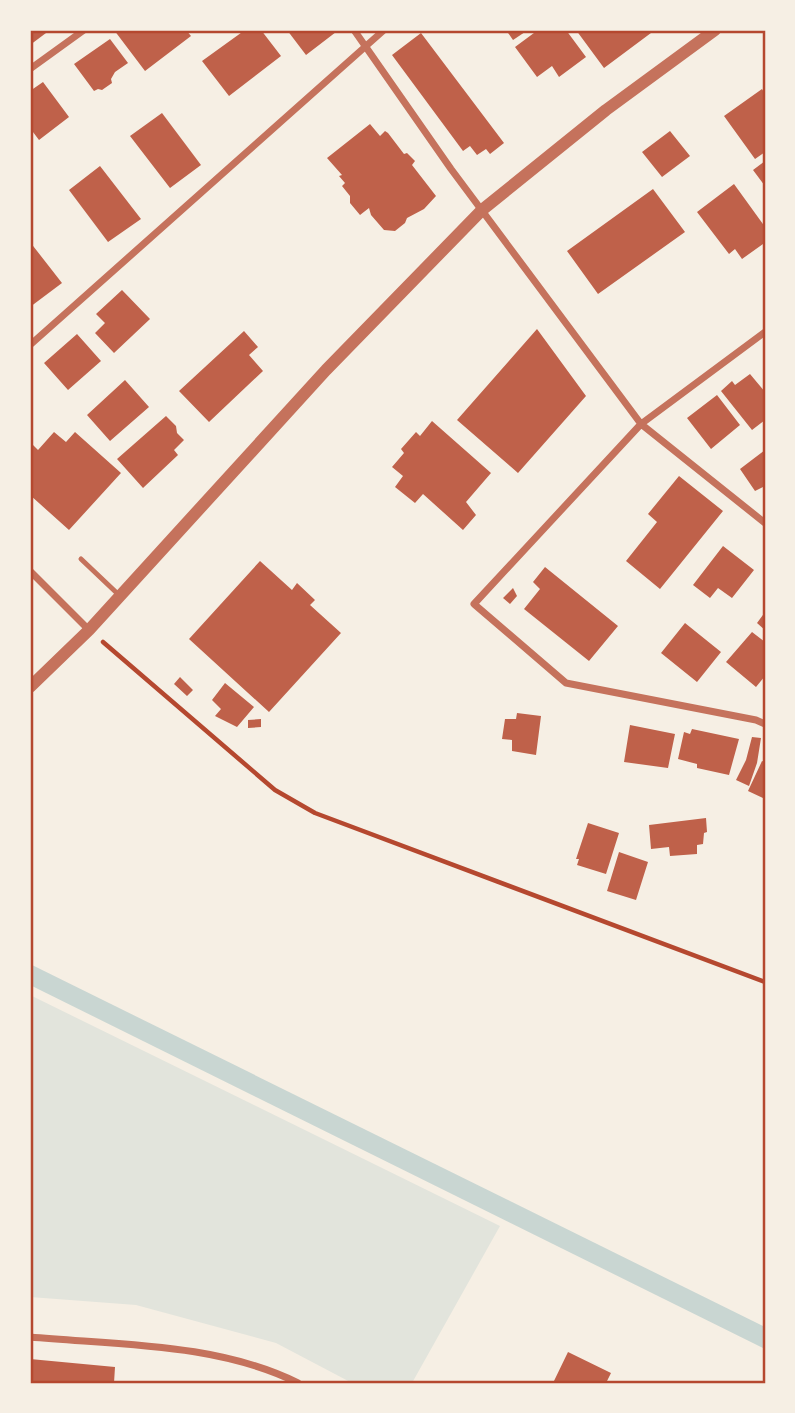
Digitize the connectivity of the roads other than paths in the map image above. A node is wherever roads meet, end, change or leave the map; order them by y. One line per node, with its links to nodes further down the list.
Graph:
1 (84, 30): 6 (street)
2 (354, 30): 5 (street)
3 (384, 30): 5 (street)
4 (716, 30): 7 (street)
5 (366, 45): 7 (street); 9 (street)
6 (30, 69)
7 (482, 210): 10 (street); 14 (street)
8 (765, 332): 10 (street)
9 (30, 345)
10 (641, 424): 11 (street); 17 (street)
11 (765, 523)
12 (81, 559): 14 (lane)
13 (30, 571): 15 (street)
14 (120, 596): 15 (street)
15 (89, 630): 16 (street)
16 (30, 687)
17 (765, 724)
18 (30, 1337): 19 (street)
19 (298, 1383)

